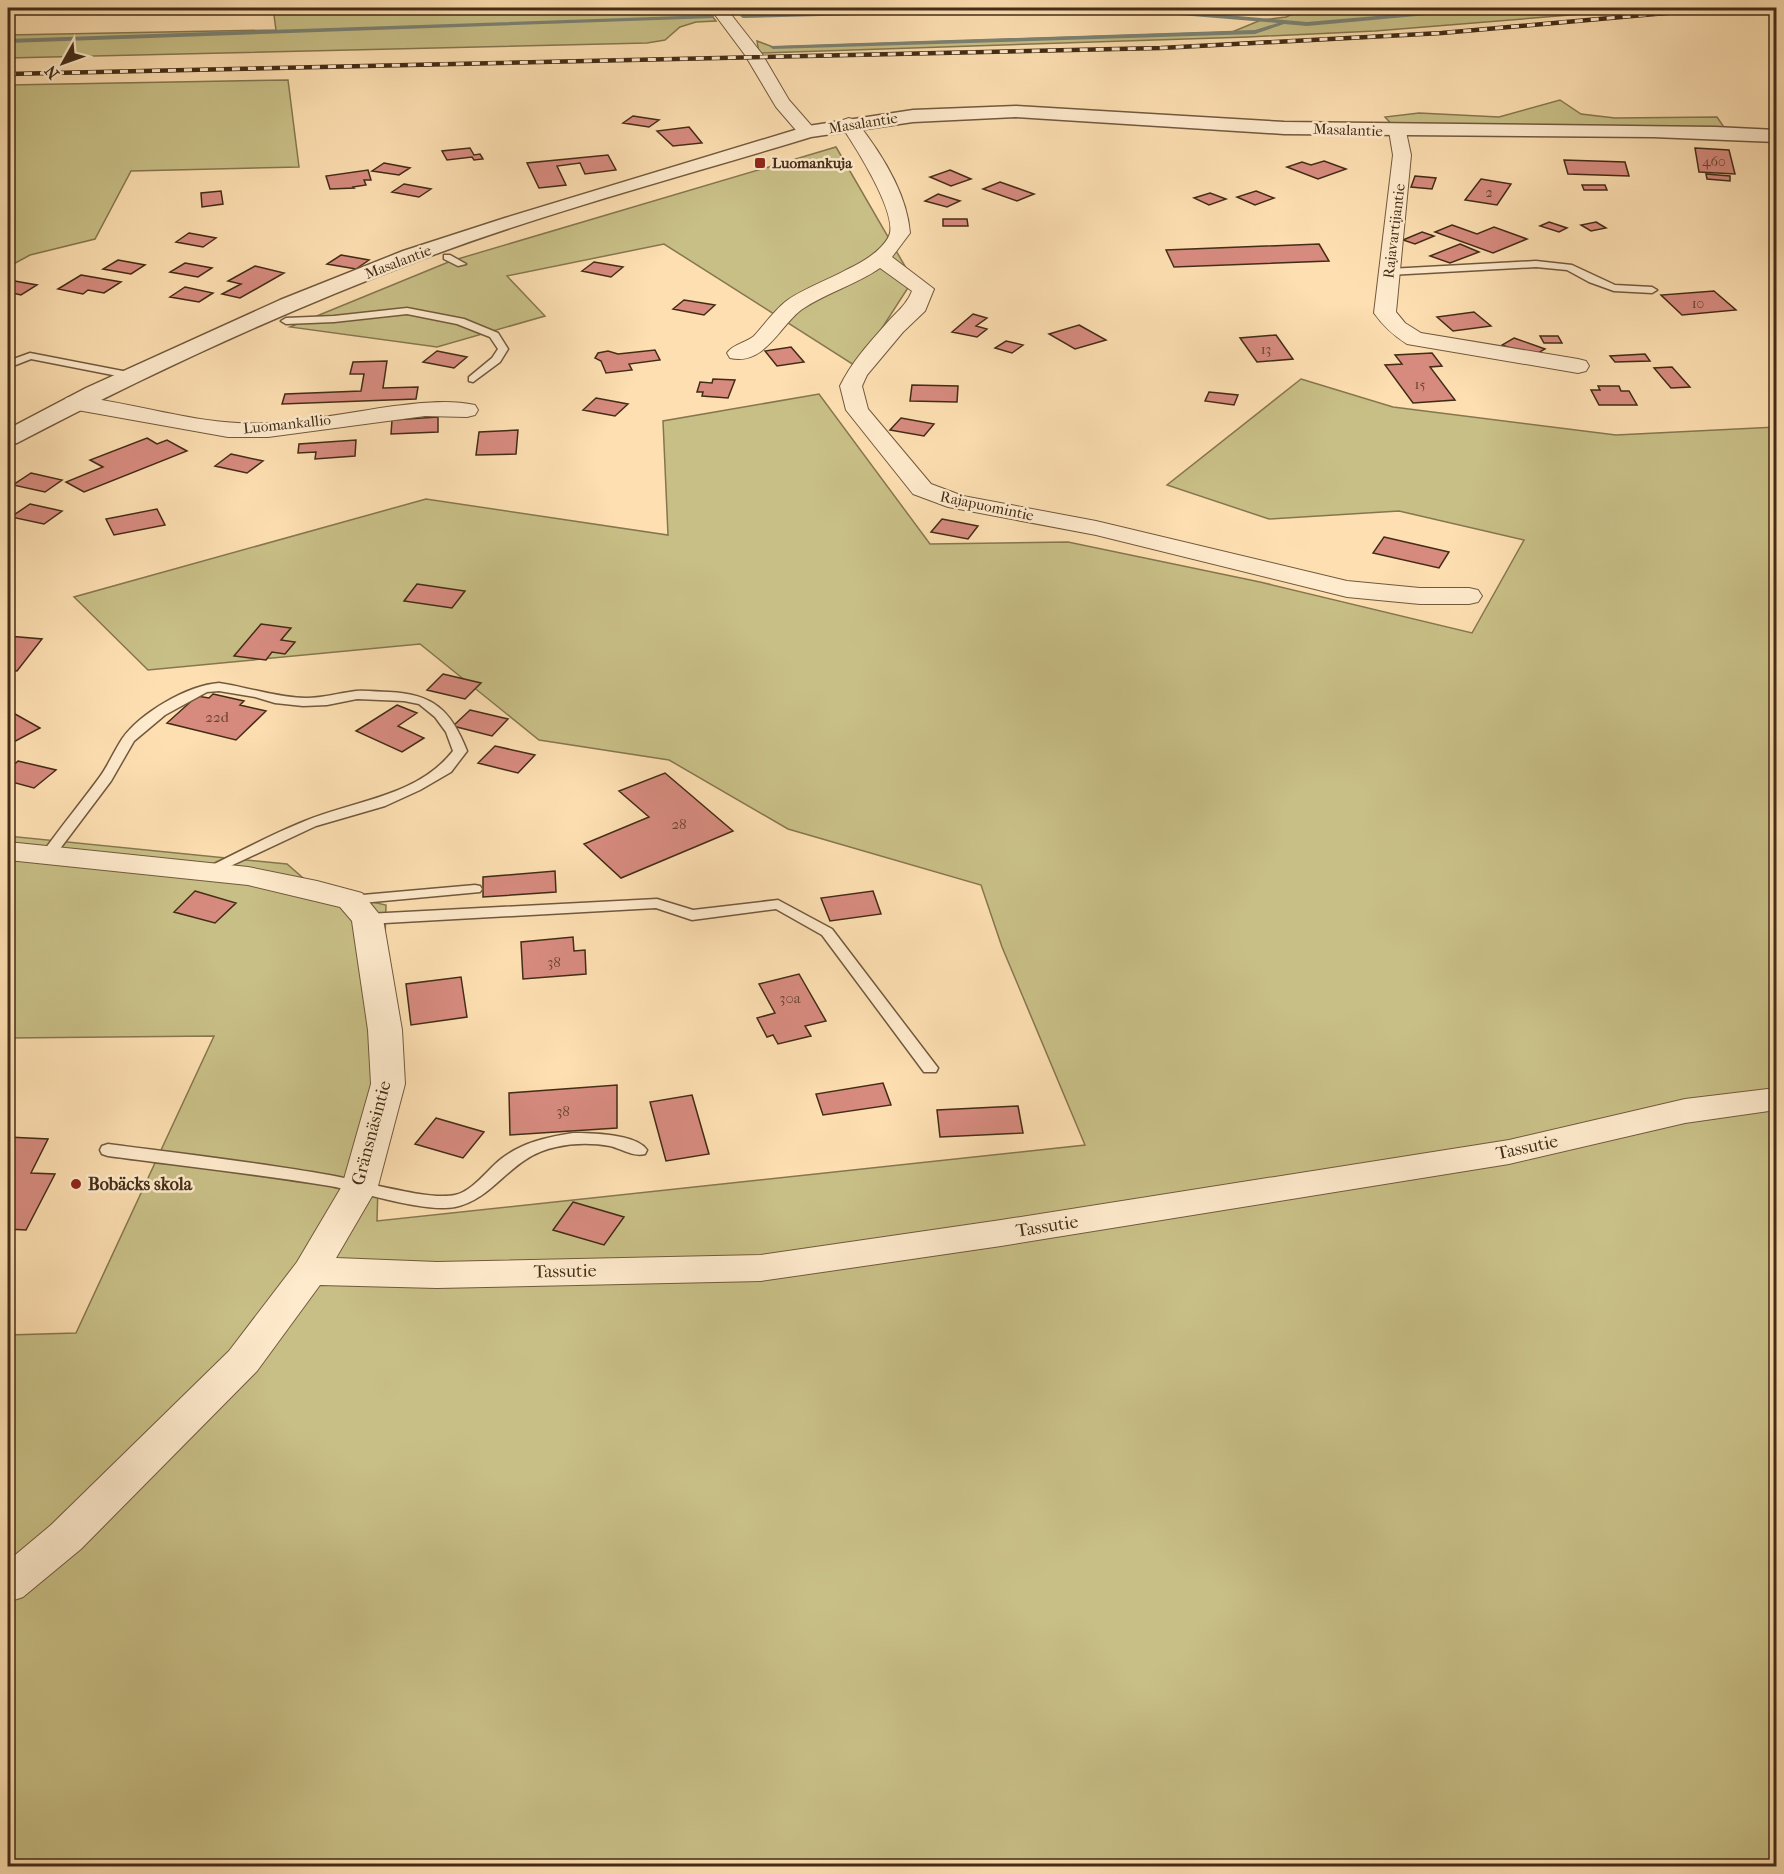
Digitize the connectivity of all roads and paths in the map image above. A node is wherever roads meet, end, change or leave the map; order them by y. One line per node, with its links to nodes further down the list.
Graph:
1 (718, 8): 4 (street)
2 (849, 124): 3 (street, Masalantie); 4 (street, Masalantie); 7 (street)
3 (1398, 131): 5 (street, Masalantie); 9 (street, Rajavartijantie)
4 (808, 132): 15 (street, Masalantie)
5 (1776, 136)
6 (447, 257): 8 (lane)
7 (880, 258): 12 (street); 20 (street, Rajapuomintie)
8 (461, 264)
9 (1389, 272): 10 (lane); 14 (street, Rajavartijantie)
10 (1652, 290)
11 (286, 321): 16 (lane)
12 (738, 353)
13 (8, 365): 15 (lane)
14 (1578, 366)
15 (133, 376): 17 (street, Masalantie)
16 (473, 379)
17 (74, 404): 18 (street, Luomankallio); 19 (street, Masalantie)
18 (466, 410)
19 (8, 438)
20 (1469, 596)
21 (8, 851): 22 (street)
22 (48, 855): 23 (street); 23 (lane)
23 (209, 872): 25 (street)
24 (475, 889): 25 (lane)
25 (359, 910): 26 (lane); 30 (street, Gränsnäsintie)
26 (930, 1068)
27 (1776, 1099): 31 (street, Tassutie)
28 (108, 1150): 30 (lane)
29 (639, 1150): 30 (lane)
30 (360, 1185): 31 (street, Gränsnäsintie)
31 (310, 1271): 32 (street, Gränsnäsintie)
32 (8, 1585)

